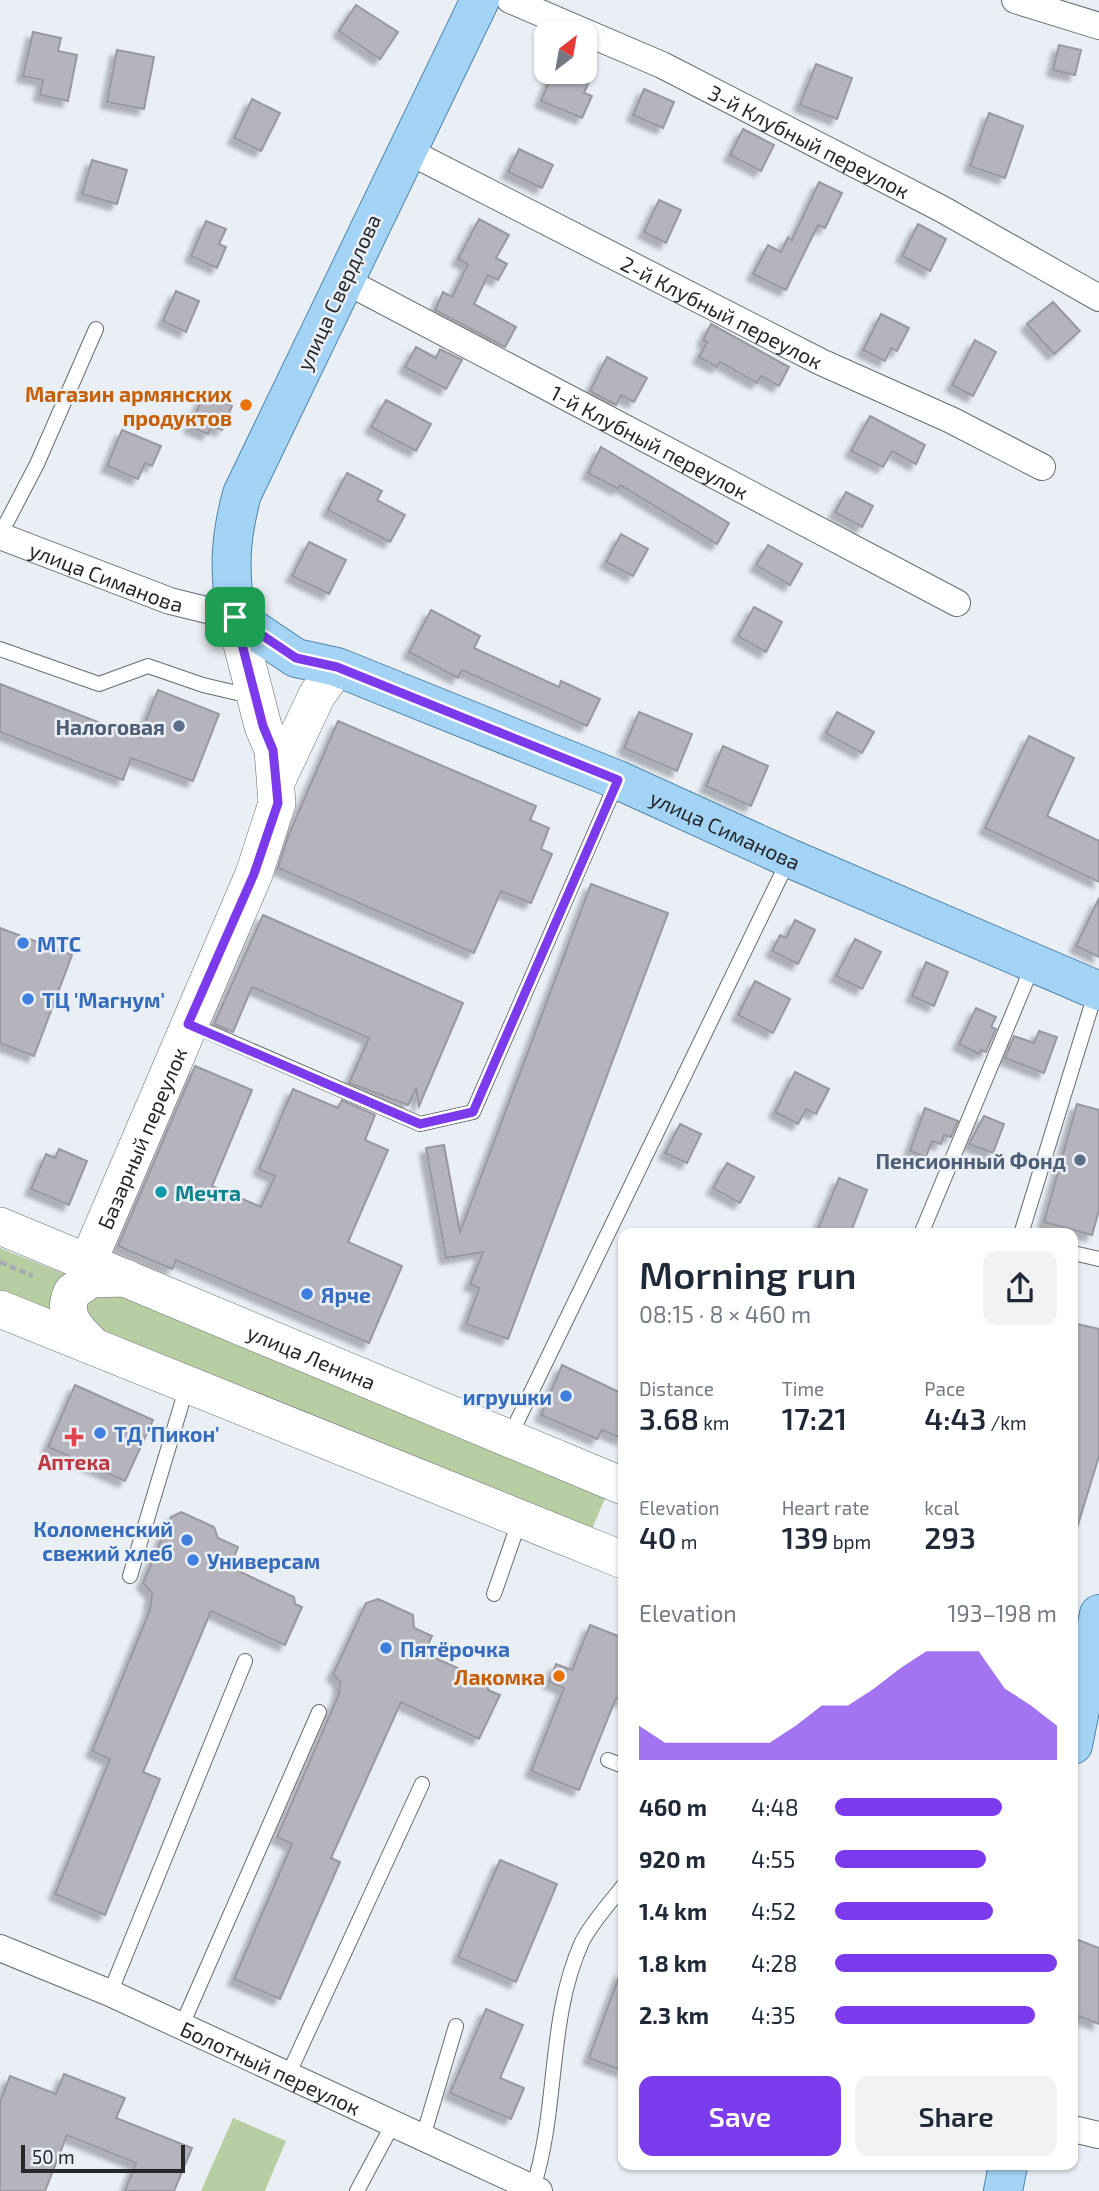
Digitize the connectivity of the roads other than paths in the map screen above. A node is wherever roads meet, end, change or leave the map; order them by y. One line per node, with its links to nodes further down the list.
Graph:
1 (455, 0): 6 (main road, улица Свердлова)
2 (480, 0): 6 (main road, улица Свердлова)
3 (510, 0): 9 (street, 3-й Клубный переулок)
4 (1016, 0): 5 (street)
5 (1099, 26)
6 (454, 52): 7 (main road, улица Свердлова)
7 (406, 150): 8 (main road, улица Свердлова); 11 (street, 2-й Клубный переулок)
8 (344, 280): 13 (street, 1-й Клубный переулок); 14 (main road, улица Свердлова)
9 (1099, 298)
10 (96, 330): 12 (lane)
11 (1042, 467)
12 (0, 535): 14 (street, улица Симанова)
13 (957, 603)
14 (235, 617): 16 (main road, улица Симанова); 17 (main road, Базарный переулок)
15 (0, 649): 17 (lane)
16 (337, 667): 18 (main road, Базарный переулок); 19 (main road, улица Симанова)
17 (255, 697): 18 (main road, Базарный переулок)
18 (277, 780): 23 (main road, Базарный переулок)
19 (618, 780): 20 (main road, улица Симанова); 23 (lane)
20 (789, 858): 21 (main road, улица Симанова); 34 (lane)
21 (1035, 961): 22 (main road, улица Симанова); 25 (lane)
22 (1098, 990): 26 (lane)
23 (188, 1024): 29 (main road, Базарный переулок)
24 (0, 1226): 29 (main road, улица Ленина)
25 (924, 1228)
26 (1023, 1228)
27 (1078, 1254): 28 (lane)
28 (1099, 1259)
29 (88, 1262): 30 (main road, улица Ленина)
30 (127, 1278): 32 (main road); 34 (main road, улица Ленина)
31 (0, 1309): 32 (main road)
32 (95, 1347): 33 (main road)
33 (187, 1385): 36 (main road); 38 (lane)
34 (509, 1437): 35 (main road, улица Ленина)
35 (618, 1484)
36 (520, 1518): 37 (main road); 39 (lane)
37 (618, 1558)
38 (130, 1576)
39 (494, 1594)
40 (1099, 1614): 42 (main road)
41 (245, 1661): 50 (lane)
42 (1081, 1663): 43 (main road)
43 (1078, 1694)
44 (318, 1712): 51 (lane)
45 (608, 1760): 46 (lane)
46 (618, 1764)
47 (422, 1784): 53 (lane)
48 (618, 1893): 59 (lane)
49 (0, 1948): 50 (street, Болотный переулок)
50 (110, 1993): 51 (street, Болотный переулок)
51 (182, 2025): 53 (street, Болотный переулок)
52 (456, 2026): 57 (lane)
53 (288, 2076): 54 (street, Болотный переулок)
54 (394, 2122): 57 (street, Болотный переулок); 60 (lane)
55 (1078, 2130): 56 (street)
56 (1099, 2135)
57 (423, 2137): 59 (street, Болотный переулок)
58 (1007, 2170): 61 (main road)
59 (536, 2189)
60 (357, 2191)
61 (1003, 2191)

